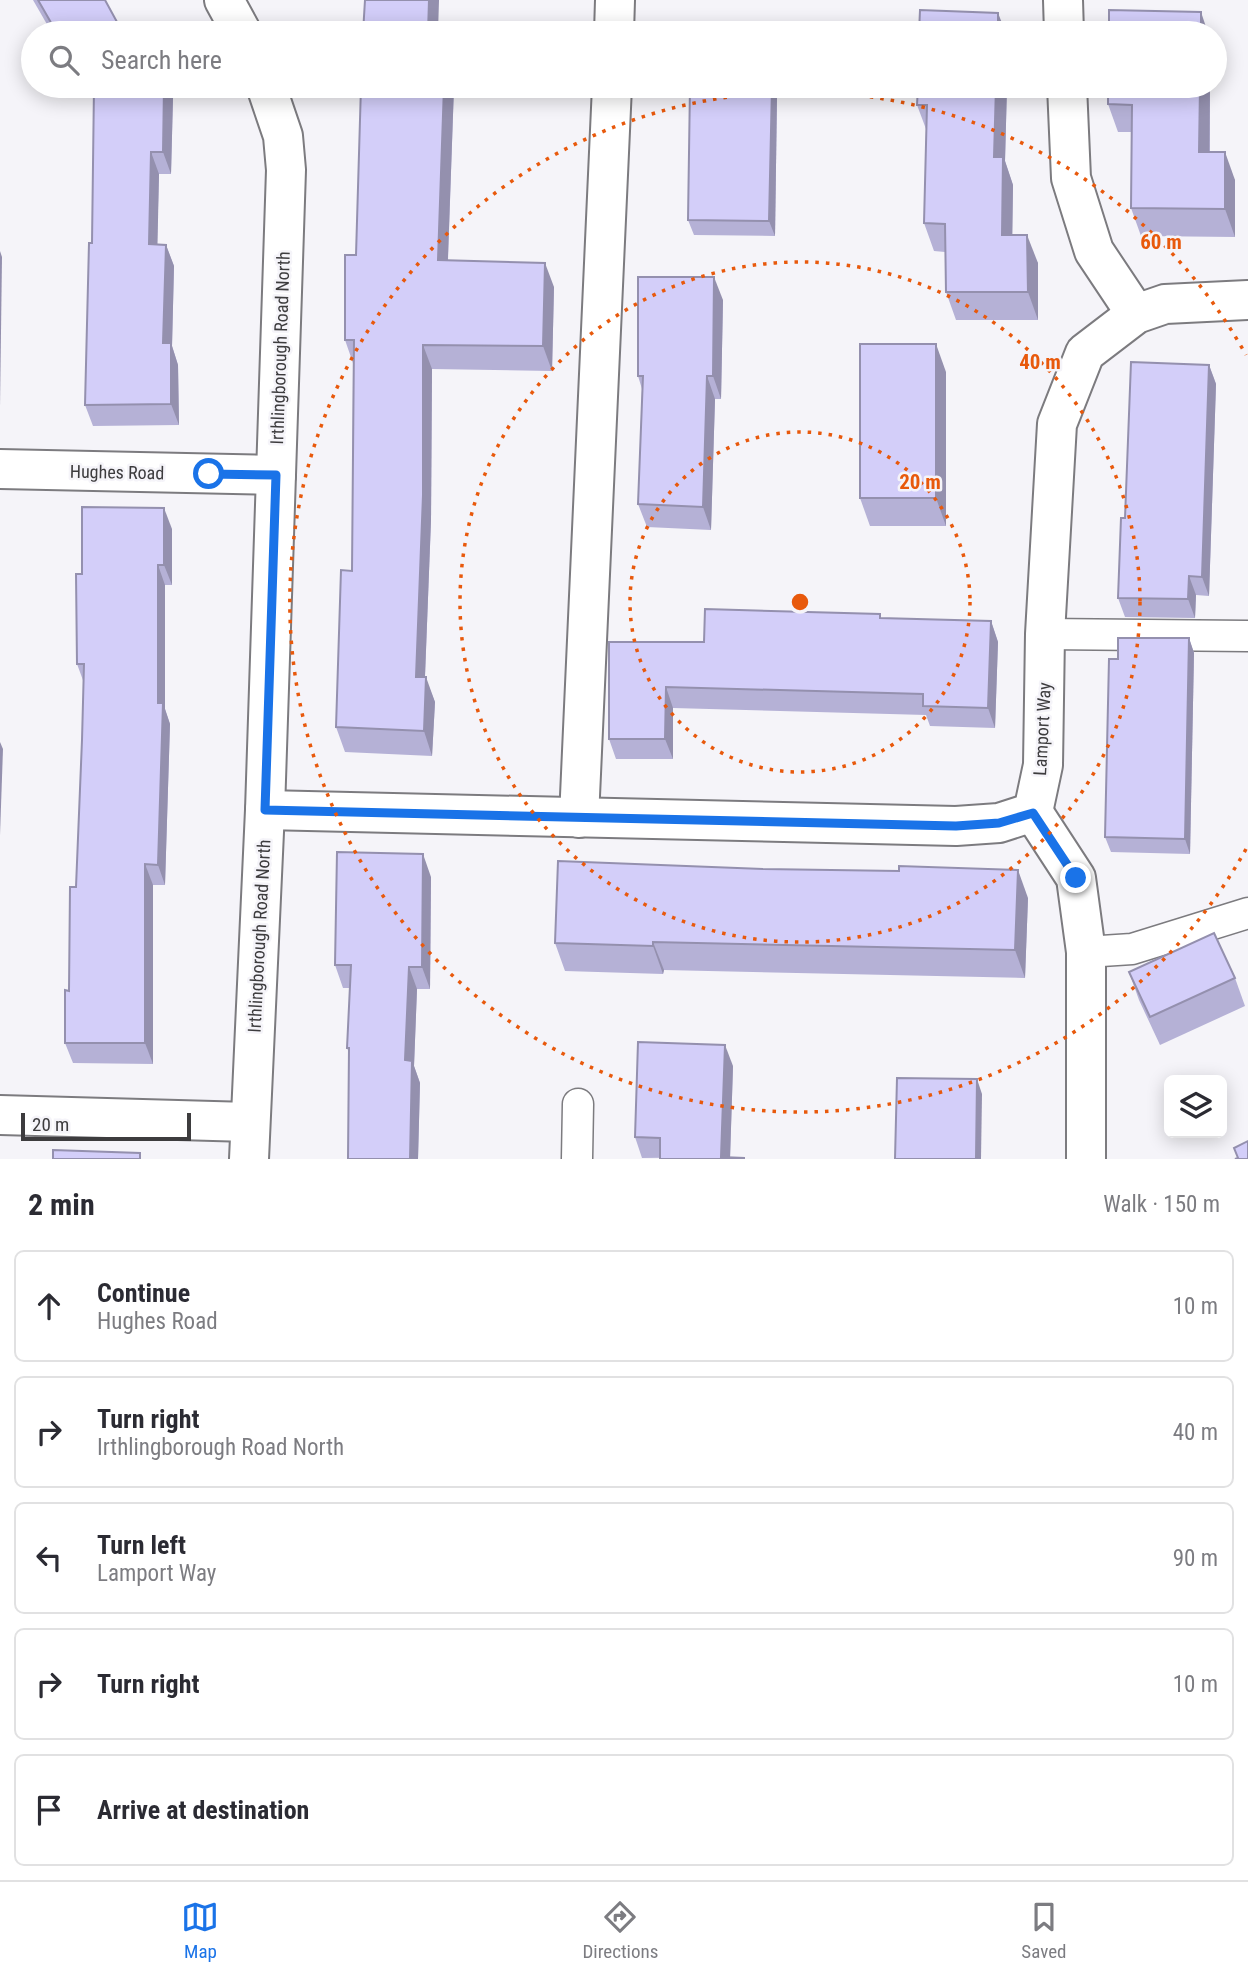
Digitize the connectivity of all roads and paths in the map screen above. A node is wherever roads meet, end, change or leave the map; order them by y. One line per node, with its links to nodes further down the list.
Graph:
1 (224, 0): 4 (street)
2 (615, 0): 5 (street)
3 (1063, 0): 6 (street)
4 (235, 21)
5 (614, 21)
6 (1064, 21)
7 (270, 98): 13 (street, Irthlingborough Road North)
8 (611, 98): 18 (street)
9 (1068, 98): 11 (street)
10 (1248, 300): 11 (street, Lamport Way)
11 (1136, 314): 14 (street, Lamport Way)
12 (0, 469): 13 (street, Hughes Road)
13 (276, 475): 16 (street, Irthlingborough Road North)
14 (1045, 634): 15 (lane); 17 (street, Lamport Way)
15 (1248, 636)
16 (265, 810): 18 (street); 23 (street, Irthlingborough Road North)
17 (1033, 813): 18 (street); 20 (street)
18 (579, 818)
19 (1248, 913): 20 (lane)
20 (1086, 952): 25 (street)
21 (578, 1104): 24 (lane)
22 (0, 1115): 23 (street)
23 (249, 1140)
24 (577, 1159)
25 (1086, 1159)

